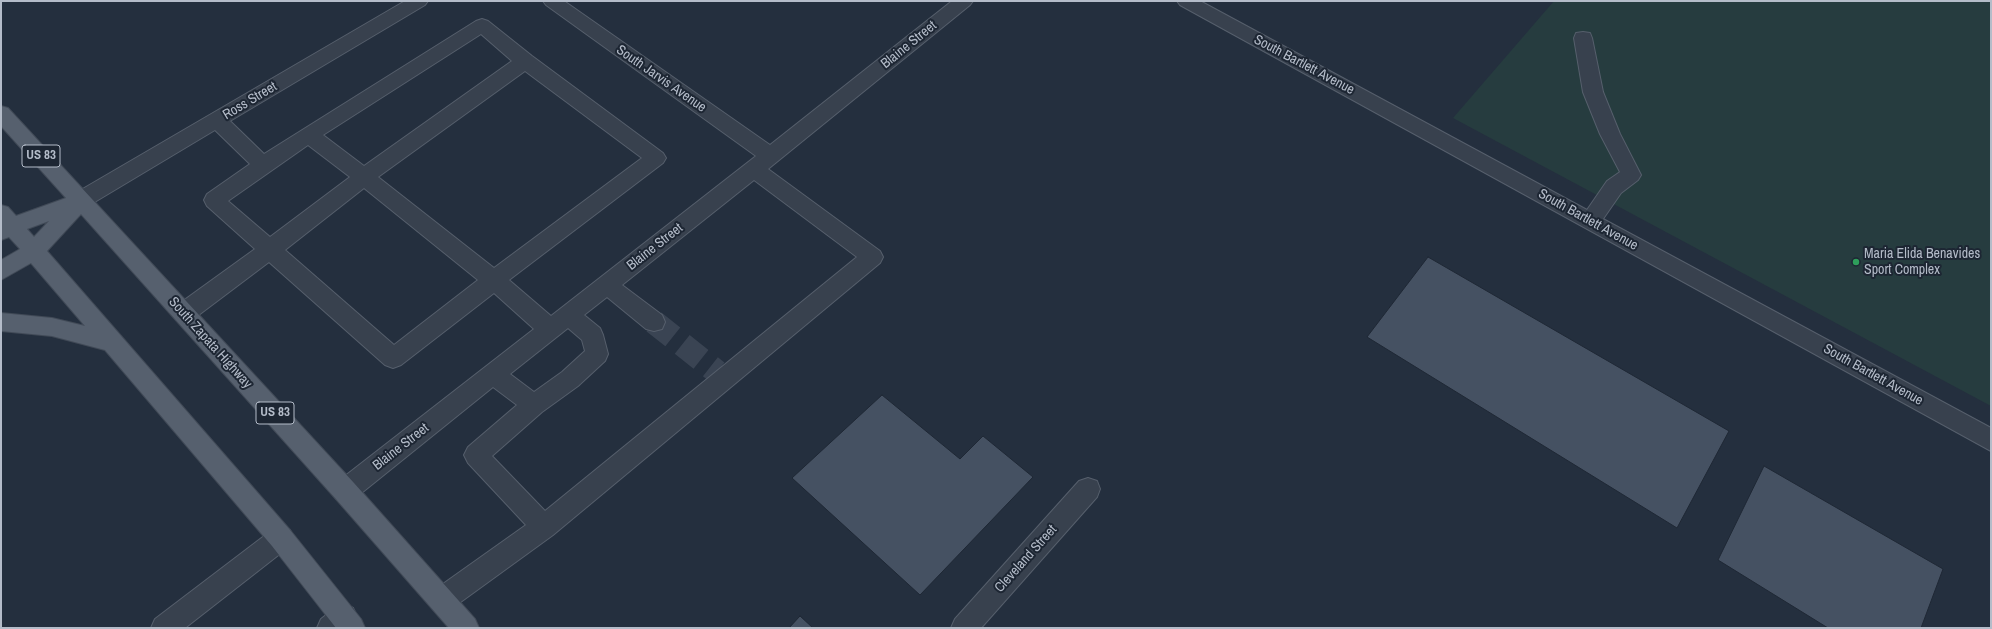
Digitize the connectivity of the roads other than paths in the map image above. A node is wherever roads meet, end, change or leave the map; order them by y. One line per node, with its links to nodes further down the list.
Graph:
1 (419, 1): 8 (street, Ross Street)
2 (552, 1): 10 (street, South Jarvis Avenue)
3 (964, 1): 10 (street, Blaine Street)
4 (1186, 1): 14 (street, South Bartlett Avenue)
5 (1583, 38): 14 (street)
6 (525, 61): 9 (street); 12 (street); 19 (street)
7 (1, 112): 13 (main road, South Zapata Highway / US 83)
8 (217, 120): 11 (street); 13 (street, Ross Street)
9 (309, 135): 11 (street); 12 (street)
10 (762, 163): 20 (street, Blaine Street); 32 (street, South Jarvis Avenue)
11 (263, 165): 16 (street)
12 (364, 177): 16 (street); 19 (street)
13 (81, 200): 15 (main road); 17 (main road); 21 (main road, South Zapata Highway / US 83)
14 (1590, 221): 29 (street, South Bartlett Avenue)
15 (5, 224): 17 (main road)
16 (271, 249): 19 (street); 21 (street)
17 (34, 251): 18 (main road); 26 (main road)
18 (1, 271)
19 (494, 280): 25 (street)
20 (607, 285): 22 (street, Blaine Street); 24 (street)
21 (184, 313): 31 (main road, South Zapata Highway / US 83)
22 (569, 315): 25 (street, Blaine Street); 28 (street)
23 (1, 322): 26 (main road)
24 (654, 322)
25 (550, 330): 27 (street, Blaine Street)
26 (112, 342): 33 (main road)
27 (493, 374): 28 (street); 31 (street, Blaine Street)
28 (534, 405): 32 (street)
29 (1991, 440)
30 (1088, 489): 38 (street, Cleveland Street)
31 (345, 491): 34 (main road, South Zapata Highway / US 83)
32 (544, 528): 34 (street)
33 (281, 538): 35 (main road); 36 (street)
34 (442, 600): 37 (main road, South Zapata Highway / US 83)
35 (342, 624)
36 (164, 628)
37 (466, 628)
38 (964, 628)

